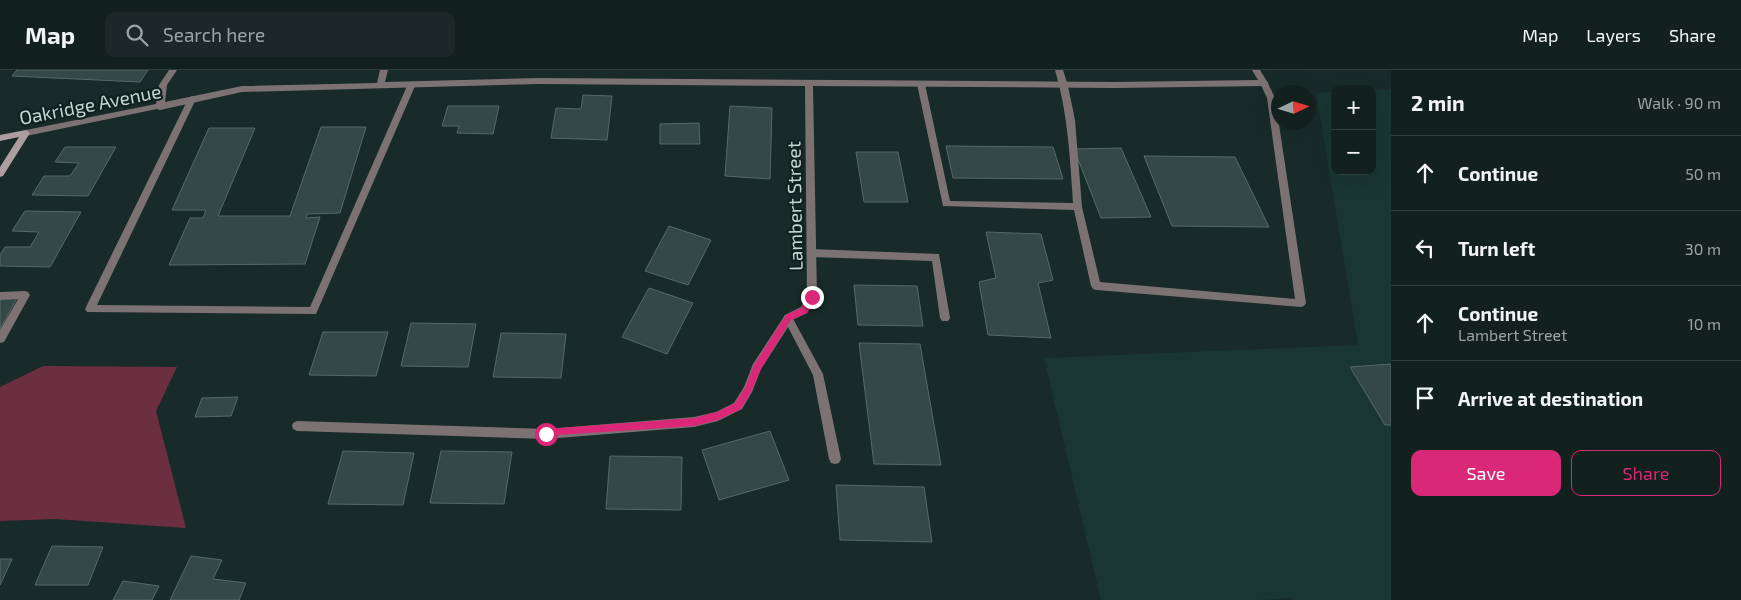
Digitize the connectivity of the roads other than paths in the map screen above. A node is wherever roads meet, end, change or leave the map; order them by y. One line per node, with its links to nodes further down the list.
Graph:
1 (166, 70): 9 (street)
2 (173, 70): 9 (street)
3 (384, 70): 11 (street)
4 (1059, 70): 10 (street)
5 (1256, 70): 6 (street)
6 (1264, 82): 10 (street, Oakridge Avenue); 18 (street)
7 (809, 83): 8 (street, Oakridge Avenue); 12 (street, Oakridge Avenue); 19 (street, Lambert Street)
8 (921, 84): 10 (street, Oakridge Avenue); 18 (street)
9 (163, 85): 14 (street)
10 (1064, 85): 18 (street)
11 (380, 86): 12 (street, Oakridge Avenue); 13 (street, Oakridge Avenue)
12 (411, 86): 13 (street)
13 (192, 99): 14 (street, Oakridge Avenue)
14 (160, 107): 15 (street, Oakridge Avenue)
15 (26, 133): 16 (street, Oakridge Avenue); 17 (street)
16 (0, 138)
17 (0, 174)
18 (1078, 207)
19 (811, 253): 21 (street, Lambert Street); 22 (street)
20 (0, 296): 23 (street)
21 (788, 318): 24 (street); 25 (street)
22 (945, 318)
23 (0, 339)
24 (297, 426)
25 (835, 459)

